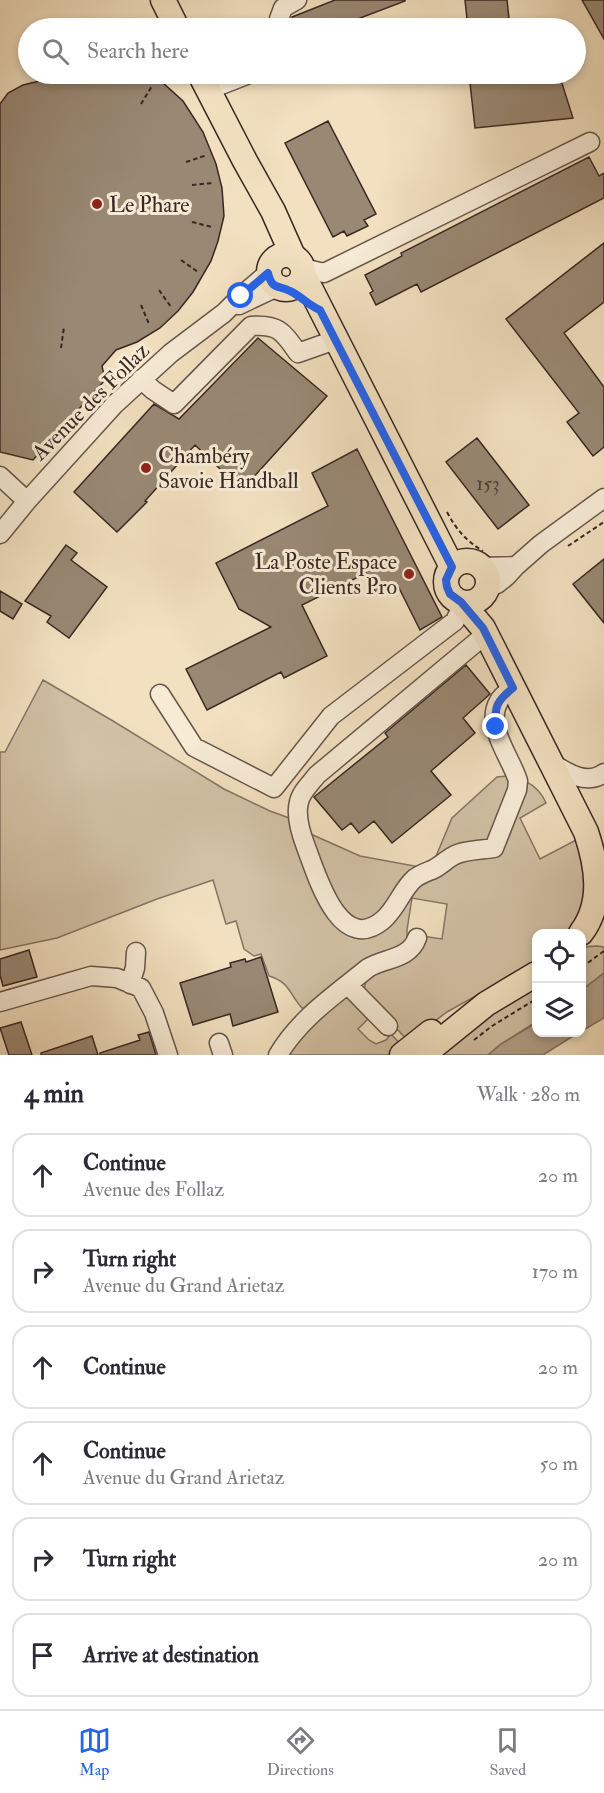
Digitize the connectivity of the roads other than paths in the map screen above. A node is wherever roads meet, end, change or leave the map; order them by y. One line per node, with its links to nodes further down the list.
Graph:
1 (163, 0): 3 (main road)
2 (297, 0): 4 (street)
3 (172, 18)
4 (279, 18)
5 (205, 84): 7 (main road)
6 (590, 142): 7 (street)
7 (286, 272): 8 (main road); 9 (street, Avenue des Follaz)
8 (335, 340): 9 (street); 14 (main road)
9 (141, 379): 12 (street, Avenue des Follaz)
10 (0, 476): 12 (street)
11 (604, 498): 14 (street)
12 (27, 501): 13 (street, Avenue des Follaz)
13 (0, 534)
14 (471, 580): 15 (main road); 17 (street)
15 (484, 631): 16 (main road); 16 (street)
16 (513, 688): 18 (main road)
17 (160, 693)
18 (550, 762): 19 (street); 20 (main road)
19 (600, 777): 20 (street)
20 (586, 832): 21 (main road)
21 (584, 929)
22 (417, 938): 26 (street)
23 (136, 952): 25 (street)
24 (532, 977): 28 (main road)
25 (130, 984): 27 (street); 30 (street)
26 (348, 985): 29 (street); 31 (street)
27 (0, 1002)
28 (486, 1004): 32 (main road); 33 (main road)
29 (388, 1026)
30 (168, 1055)
31 (278, 1055)
32 (402, 1055)
33 (423, 1055)

